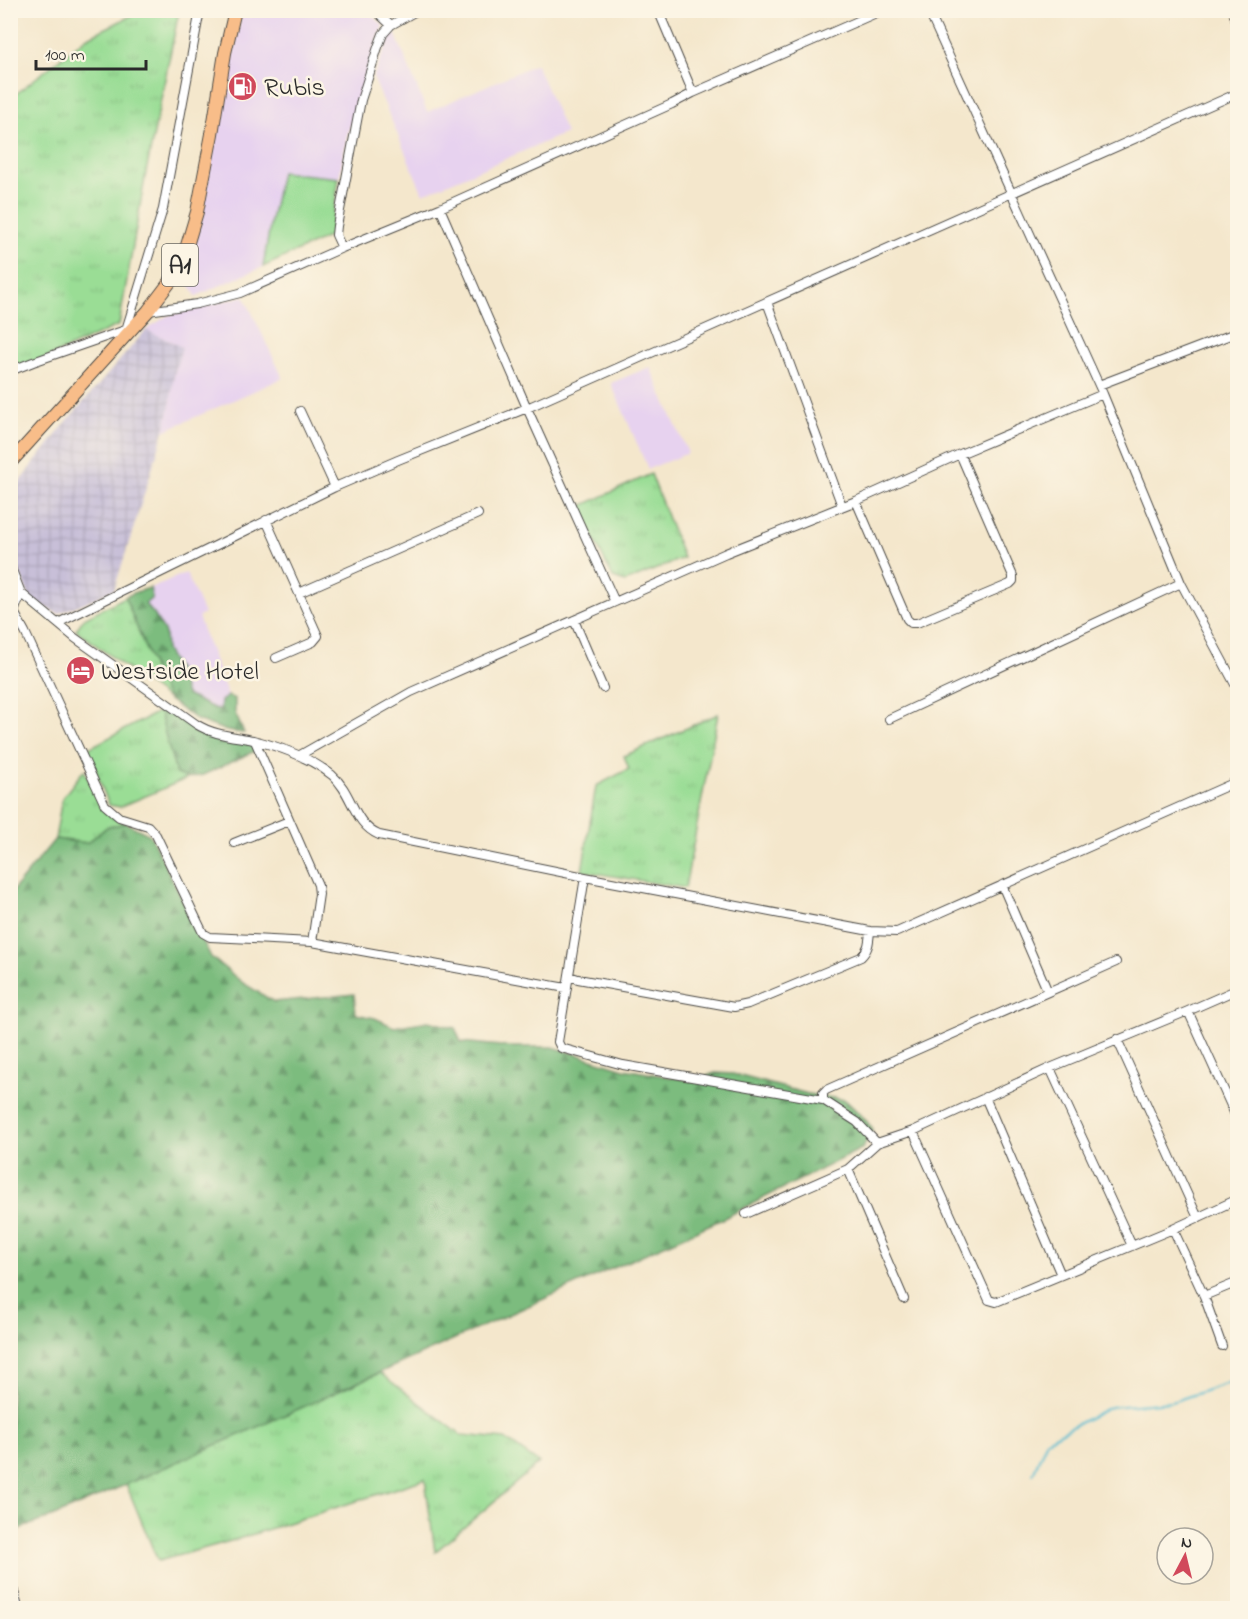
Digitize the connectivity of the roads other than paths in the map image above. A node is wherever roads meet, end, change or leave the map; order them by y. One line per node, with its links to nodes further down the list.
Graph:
1 (200, 10): 18 (street)
2 (235, 10): 17 (highway, A1)
3 (375, 10): 9 (street)
4 (418, 10): 9 (street)
5 (658, 10): 11 (street)
6 (883, 10): 11 (street)
7 (928, 10): 13 (street)
8 (1232, 10): 10 (street)
9 (391, 25): 15 (street)
10 (1238, 25)
11 (693, 93): 14 (street)
12 (1238, 93): 13 (street)
13 (1011, 192): 16 (street); 21 (street)
14 (440, 208): 15 (street); 23 (street)
15 (342, 248): 17 (street)
16 (767, 302): 23 (street); 29 (street)
17 (148, 311): 18 (highway, A1)
18 (131, 328): 20 (street); 26 (highway, A1)
19 (1238, 332): 21 (street)
20 (10, 371)
21 (1099, 385): 22 (street)
22 (1103, 394): 25 (street); 33 (street)
23 (527, 408): 27 (street); 36 (street)
24 (300, 411): 27 (street)
25 (960, 454): 28 (street); 28 (street)
26 (10, 462)
27 (335, 487): 31 (street)
28 (856, 501): 29 (street)
29 (842, 506): 36 (street)
30 (478, 514): 35 (street)
31 (266, 520): 35 (street); 38 (street)
32 (10, 565): 34 (street)
33 (1181, 583): 41 (street); 42 (street)
34 (21, 593): 38 (street); 51 (street)
35 (299, 593): 39 (street)
36 (615, 602): 37 (street)
37 (574, 620): 40 (street); 44 (street)
38 (58, 623): 43 (street)
39 (276, 658)
40 (603, 687)
41 (1238, 690)
42 (889, 719)
43 (255, 741): 44 (street); 46 (street)
44 (300, 755): 48 (street)
45 (1238, 781): 49 (street)
46 (289, 821): 47 (street); 51 (street)
47 (234, 843)
48 (585, 878): 50 (street); 53 (street)
49 (1002, 885): 50 (street); 56 (street)
50 (870, 931): 53 (street)
51 (312, 942): 54 (street)
52 (1116, 962): 56 (street)
53 (569, 976): 54 (street)
54 (567, 988): 61 (street)
55 (1238, 989): 57 (street)
56 (1048, 992): 61 (street)
57 (1188, 1011): 58 (street); 62 (street)
58 (1117, 1039): 59 (street); 68 (street)
59 (1050, 1068): 60 (street); 70 (street)
60 (985, 1097): 63 (street); 71 (street)
61 (823, 1100): 64 (street)
62 (1238, 1121)
63 (913, 1131): 64 (street); 71 (street)
64 (877, 1143): 65 (street)
65 (848, 1169): 67 (street); 74 (street)
66 (1238, 1199): 68 (street)
67 (746, 1214)
68 (1198, 1218): 69 (street)
69 (1173, 1229): 70 (street); 73 (street)
70 (1132, 1246): 71 (street)
71 (1061, 1275)
72 (1238, 1282): 73 (street)
73 (1204, 1296): 75 (street)
74 (904, 1299)
75 (1222, 1346)
76 (10, 1575): 77 (street)
77 (18, 1608)

